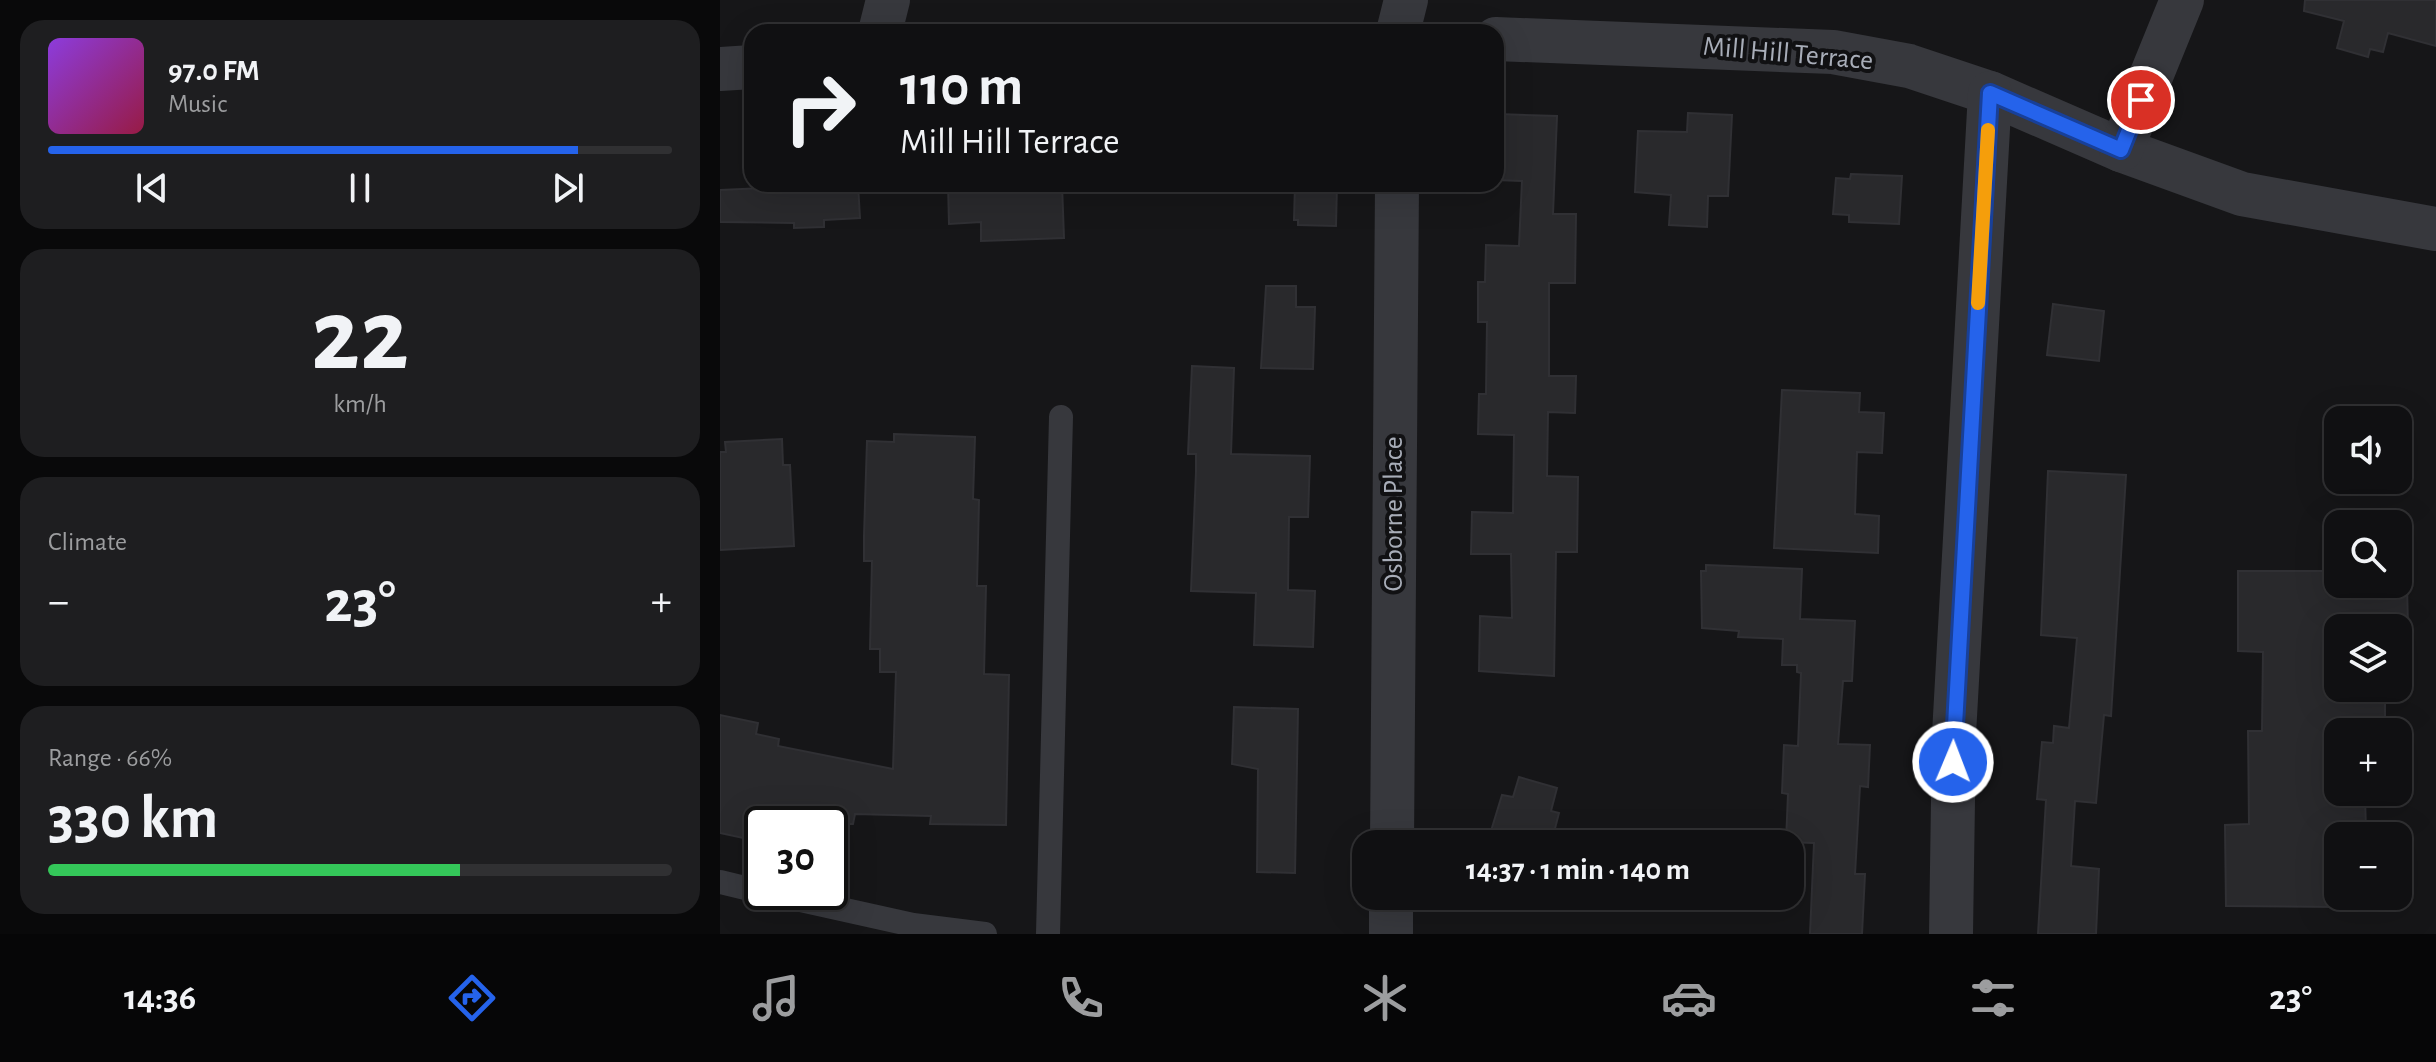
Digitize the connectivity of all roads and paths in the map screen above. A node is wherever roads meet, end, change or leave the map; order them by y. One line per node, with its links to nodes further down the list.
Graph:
1 (888, 0): 4 (street)
2 (1406, 0): 5 (street)
3 (2182, 0): 10 (street)
4 (882, 24)
5 (1400, 24)
6 (1504, 39): 9 (street, Mill Hill Terrace)
7 (744, 68): 8 (street)
8 (720, 69)
9 (1990, 93): 10 (street, Mill Hill Terrace); 22 (street)
10 (2121, 150): 12 (street, Mill Hill Terrace)
11 (1397, 192): 14 (street, Osborne Place)
12 (2436, 229)
13 (1061, 417): 20 (lane)
14 (1392, 830)
15 (720, 882): 16 (lane)
16 (744, 888)
17 (845, 910): 19 (lane)
18 (1391, 910): 21 (street)
19 (985, 934)
20 (1048, 934)
21 (1391, 934)
22 (1951, 934)

